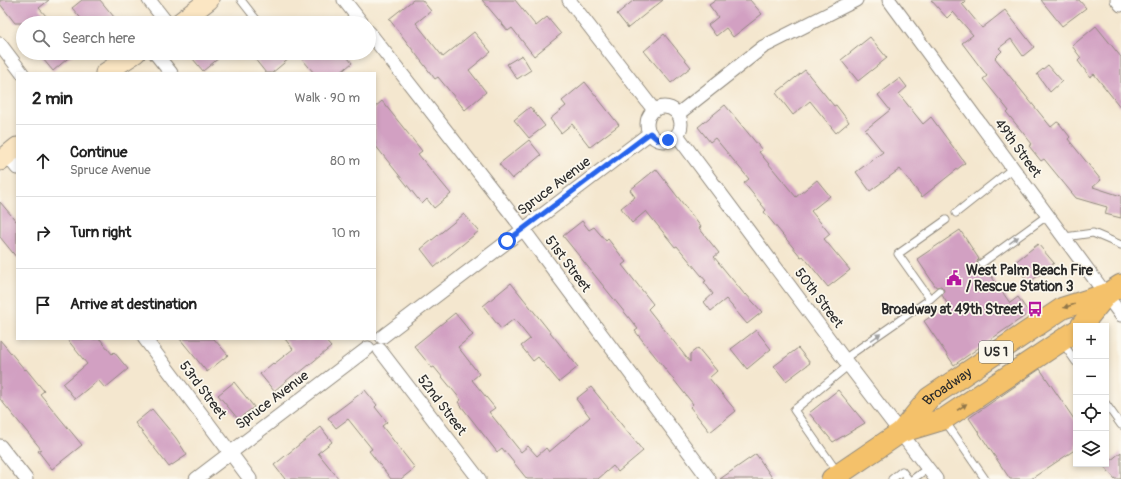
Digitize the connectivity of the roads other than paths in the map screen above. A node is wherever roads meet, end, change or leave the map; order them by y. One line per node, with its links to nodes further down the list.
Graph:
1 (149, 0): 10 (street)
2 (209, 0): 11 (street)
3 (241, 0): 12 (lane)
4 (344, 0): 13 (street)
5 (569, 0): 21 (street)
6 (856, 0): 22 (street)
7 (889, 0): 25 (street, 49th Street)
8 (1117, 0): 9 (street)
9 (1121, 5)
10 (162, 16)
11 (188, 16)
12 (254, 16)
13 (357, 16)
14 (376, 41): 29 (street, 51st Street)
15 (0, 44): 18 (street)
16 (125, 60): 19 (street)
17 (161, 60): 20 (street)
18 (21, 72)
19 (107, 72)
20 (169, 72)
21 (654, 110): 22 (street); 23 (street)
22 (678, 114): 24 (street)
23 (650, 133): 24 (street); 29 (street, Spruce Avenue)
24 (677, 135): 43 (street, 50th Street)
25 (1014, 168): 26 (lane); 27 (street, 49th Street)
26 (956, 213)
27 (1048, 216): 30 (street, 49th Street); 32 (lane, one-way to 27)
28 (946, 220): 35 (lane)
29 (523, 230): 38 (street, Spruce Avenue); 56 (street, 51st Street)
30 (1065, 237): 31 (lane); 33 (street, 49th Street)
31 (1121, 245)
32 (982, 263)
33 (1114, 289): 36 (street, 49th Street); 37 (main road); 47 (main road, Broadway / US 1, one-way to 47)
34 (939, 291): 35 (lane)
35 (930, 299): 43 (lane, one-way to 35)
36 (1121, 315)
37 (1084, 323)
38 (379, 335): 41 (street)
39 (1069, 336): 42 (lane); 45 (main road, Broadway / US 1, one-way to 39)
40 (146, 340): 49 (street, 53rd Street)
41 (372, 346): 49 (street, Spruce Avenue); 55 (street, 52nd Street)
42 (1075, 359)
43 (847, 362): 47 (street, 50th Street); 51 (lane)
44 (1109, 408): 46 (lane)
45 (944, 420): 47 (main road, Broadway / US 1); 61 (lane)
46 (1121, 425)
47 (901, 432): 50 (street, 50th Street); 51 (main road, Broadway / US 1)
48 (0, 446): 52 (street)
49 (230, 452): 53 (street, Spruce Avenue); 54 (street, 53rd Street)
50 (928, 468): 59 (lane); 60 (street, 50th Street)
51 (843, 474)
52 (26, 479)
53 (196, 479)
54 (250, 479)
55 (479, 479)
56 (709, 479)
57 (892, 479): 58 (lane)
58 (908, 479)
59 (913, 479)
60 (936, 479)
61 (985, 479)

